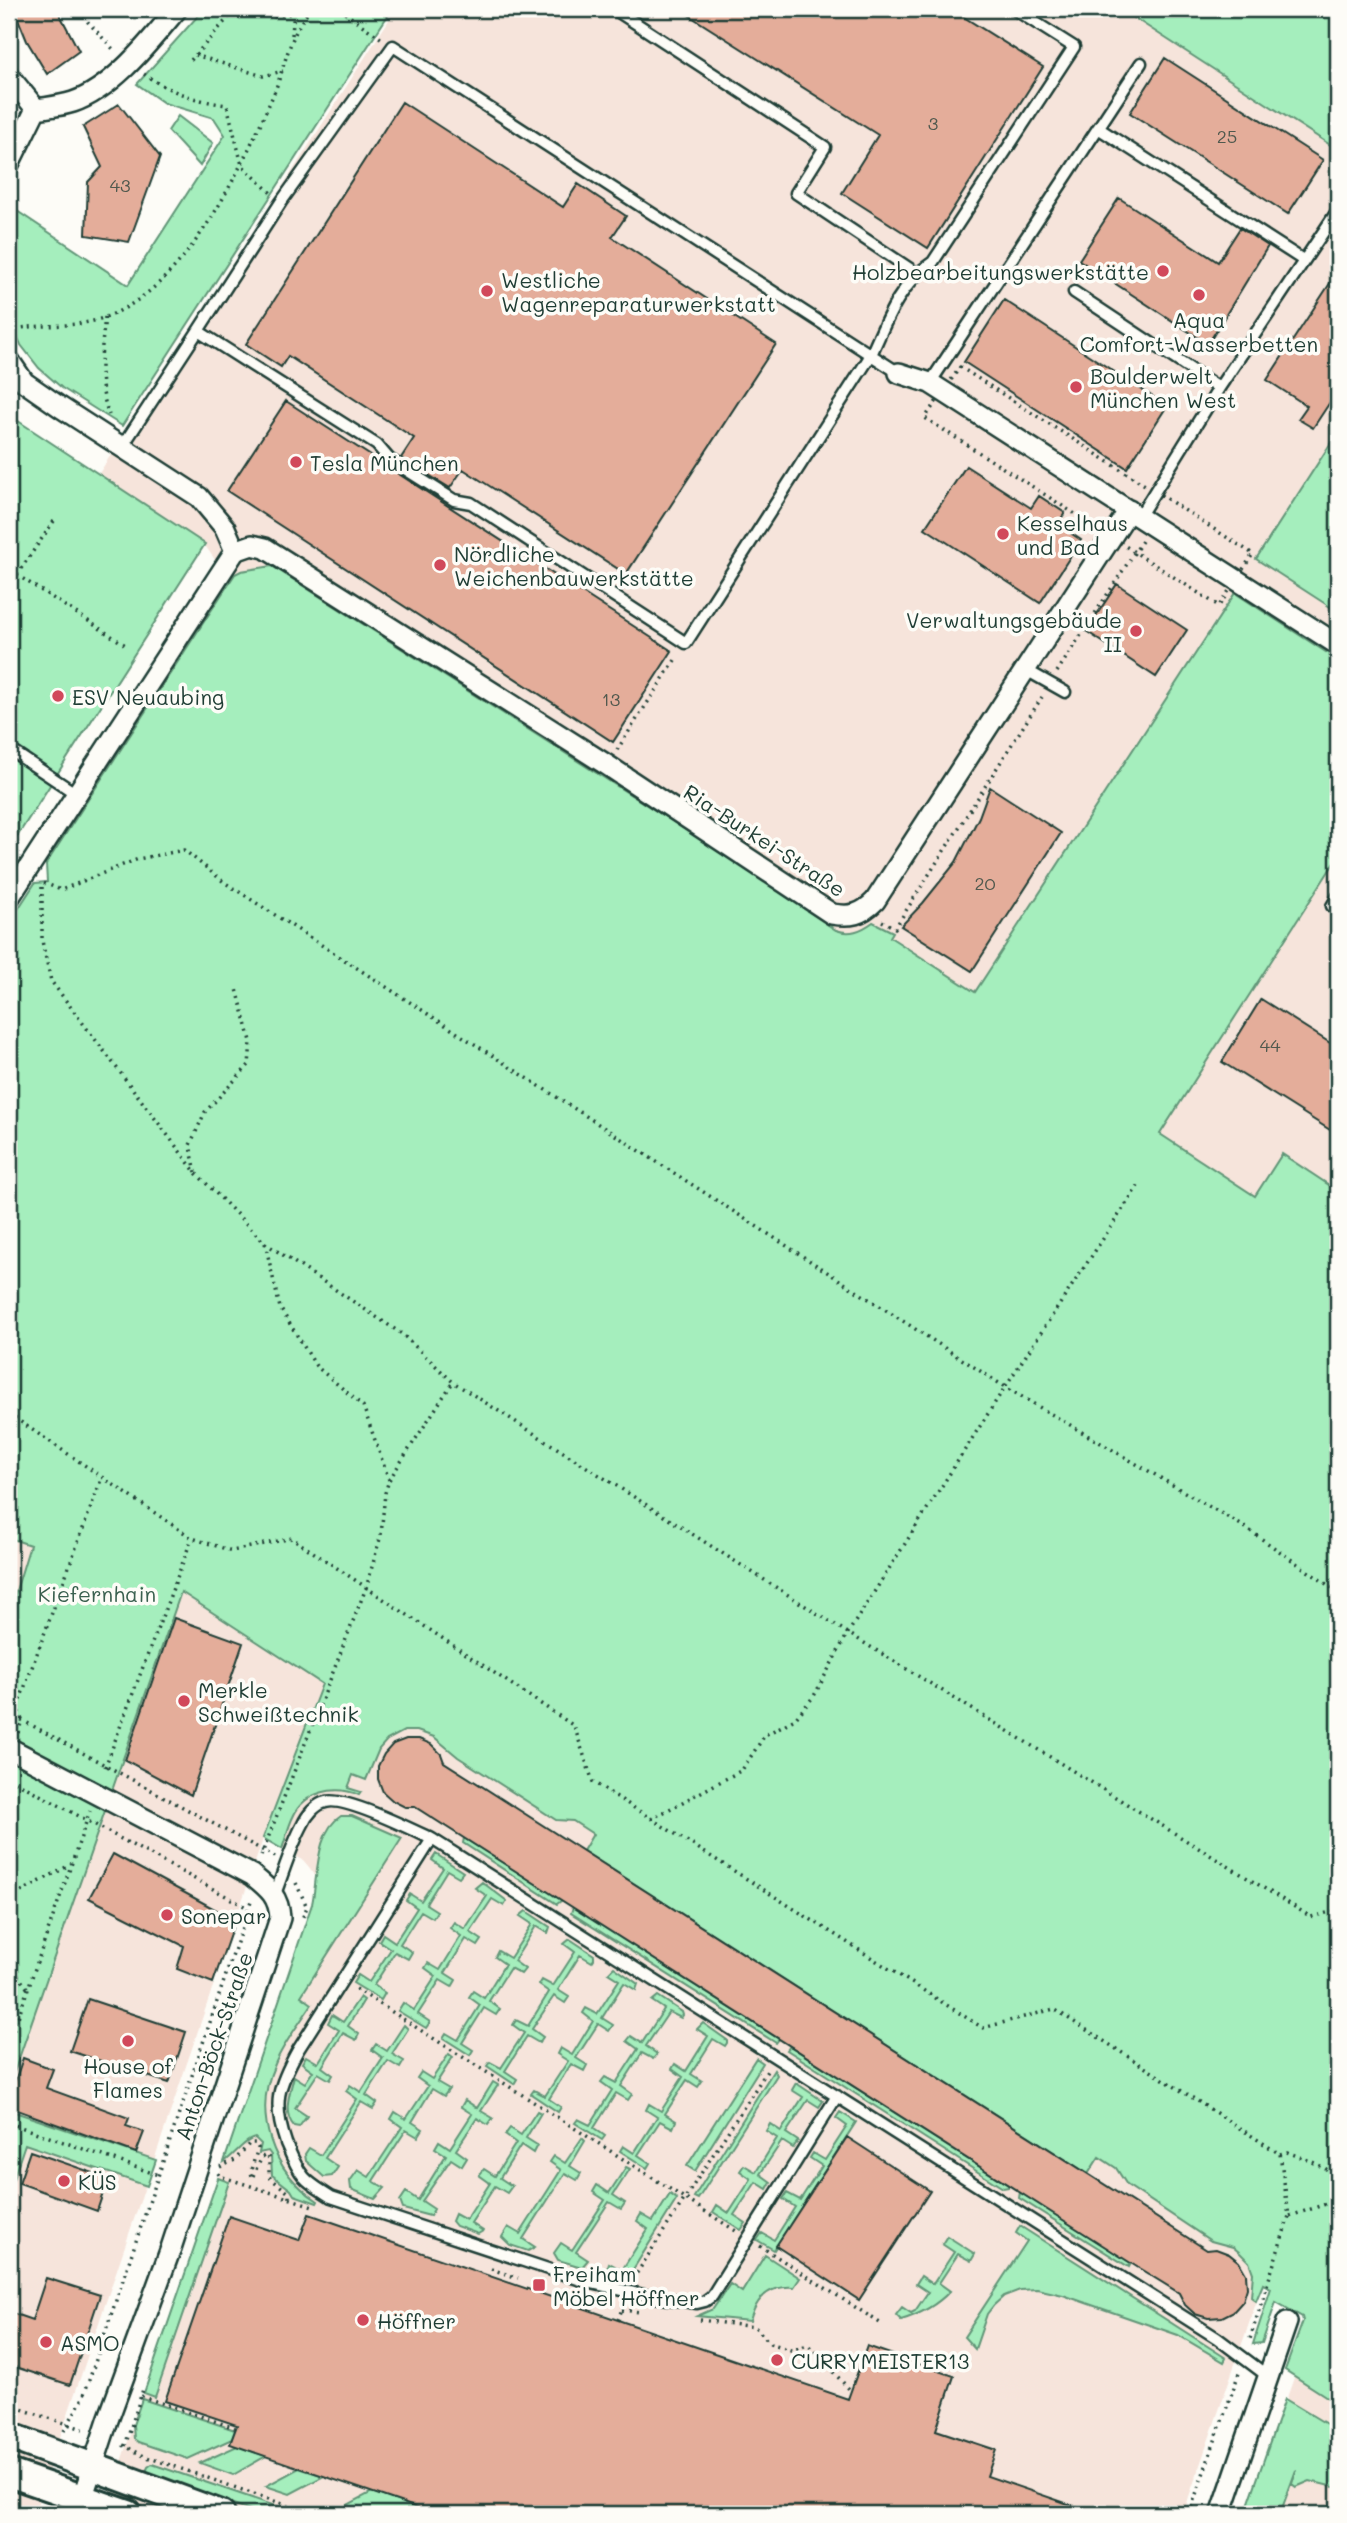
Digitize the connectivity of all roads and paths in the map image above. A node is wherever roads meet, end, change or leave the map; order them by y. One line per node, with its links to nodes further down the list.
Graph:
1 (81, 9): 14 (path)
2 (177, 9): 14 (street)
3 (236, 9): 12 (path)
4 (247, 9): 9 (path)
5 (311, 9): 10 (path)
6 (339, 9): 11 (path)
7 (614, 9): 25 (lane)
8 (1014, 9): 25 (lane)
9 (294, 11): 10 (path)
10 (292, 37): 16 (path)
11 (393, 46): 22 (lane); 30 (lane)
12 (195, 55): 13 (path); 16 (path)
13 (191, 60)
14 (129, 63): 18 (street); 21 (path)
15 (1141, 63): 19 (lane)
16 (283, 71): 21 (path)
17 (9, 76): 18 (street)
18 (36, 109): 20 (street)
19 (1098, 128): 24 (lane); 33 (lane)
20 (9, 164)
21 (242, 165): 22 (path); 27 (path)
22 (281, 202): 29 (lane)
23 (1338, 210): 24 (lane)
24 (1303, 261): 34 (lane)
25 (916, 273): 30 (lane)
26 (1074, 292): 34 (lane)
27 (105, 317): 28 (path); 35 (path)
28 (9, 330)
29 (198, 331): 35 (lane); 45 (lane)
30 (871, 355): 32 (lane); 45 (lane)
31 (9, 360): 35 (street)
32 (900, 373): 33 (street)
33 (936, 387): 36 (path); 37 (street); 39 (path)
34 (1219, 388): 36 (lane)
35 (122, 447): 40 (street)
36 (1155, 491): 37 (lane); 43 (path)
37 (1140, 517): 39 (street, Ria-Burkei-Straße); 41 (path); 43 (street)
38 (54, 521): 42 (path)
39 (1111, 537): 41 (path); 48 (street, Ria-Burkei-Straße)
40 (235, 551): 52 (street, Ria-Burkei-Straße); 53 (street)
41 (1135, 552): 43 (path); 49 (path)
42 (17, 575): 44 (path); 47 (path)
43 (1236, 580): 46 (street)
44 (9, 586)
45 (686, 643): 52 (path)
46 (1338, 645)
47 (127, 646)
48 (1026, 670): 49 (lane); 57 (street, Ria-Burkei-Straße)
49 (1050, 684): 50 (lane); 57 (path)
50 (1065, 692)
51 (9, 749): 53 (lane)
52 (607, 765): 57 (street, Ria-Burkei-Straße)
53 (75, 793): 55 (street)
54 (1338, 896): 56 (lane)
55 (9, 898)
56 (1338, 910)
57 (864, 912)
58 (237, 989): 59 (path)
59 (197, 1174): 61 (path); 63 (path)
60 (1138, 1186): 63 (path)
61 (265, 1243): 62 (path); 66 (path)
62 (453, 1382): 66 (path); 69 (path)
63 (1005, 1387): 68 (path); 69 (path)
64 (9, 1414): 65 (path)
65 (102, 1477): 67 (path); 71 (path)
66 (388, 1480): 67 (path)
67 (366, 1588): 71 (path); 74 (path)
68 (1338, 1592)
69 (848, 1633): 74 (path); 79 (path)
70 (9, 1713): 71 (path)
71 (22, 1720): 72 (path)
72 (10, 1749): 78 (street)
73 (9, 1779): 88 (path)
74 (651, 1819): 86 (path)
75 (432, 1839): 78 (lane); 81 (lane); 83 (lane)
76 (70, 1865): 77 (path)
77 (21, 1892)
78 (275, 1894): 112 (street, Anton-Böck-Straße)
79 (1338, 1910)
80 (9, 1964): 82 (path)
81 (342, 1980): 91 (lane); 93 (path)
82 (28, 1989)
83 (776, 2057): 84 (lane); 93 (path)
84 (837, 2096): 96 (lane); 104 (lane)
85 (9, 2123): 88 (path)
86 (1280, 2154): 90 (path); 95 (path)
87 (215, 2170): 92 (path)
88 (158, 2175): 109 (path)
89 (220, 2176): 92 (path)
90 (1338, 2179)
91 (331, 2197): 92 (path); 97 (lane)
92 (289, 2199)
93 (684, 2199): 96 (path); 97 (path)
94 (1338, 2200): 95 (path)
95 (1289, 2216): 104 (path)
96 (748, 2238): 97 (lane); 103 (path)
97 (627, 2292): 98 (path)
98 (622, 2310): 99 (path); 101 (path)
99 (648, 2313)
100 (688, 2318): 106 (path)
101 (618, 2320)
102 (1287, 2322): 105 (street)
103 (880, 2323)
104 (1244, 2357): 105 (lane); 121 (path)
105 (1269, 2377): 122 (street)
106 (851, 2391)
107 (141, 2396): 110 (path)
108 (9, 2405): 109 (path)
109 (69, 2424): 112 (path)
110 (236, 2428)
111 (9, 2436): 113 (main road)
112 (102, 2438): 113 (street, Anton-Böck-Straße); 120 (path)
113 (92, 2468): 115 (street, Anton-Böck-Straße); 119 (main road)
114 (9, 2473): 115 (main road)
115 (80, 2506): 118 (main road)
116 (9, 2508): 117 (path)
117 (26, 2514)
118 (128, 2514)
119 (221, 2514)
120 (312, 2514)
121 (1189, 2514)
122 (1221, 2514)

